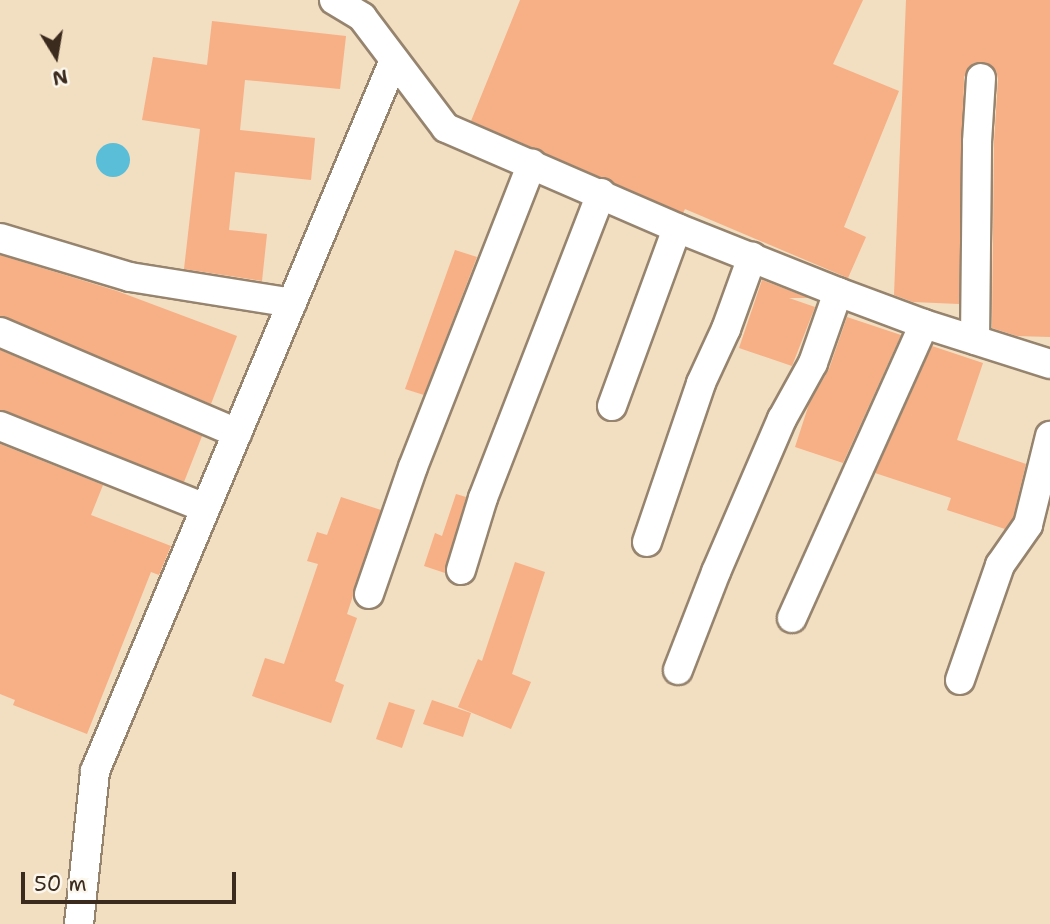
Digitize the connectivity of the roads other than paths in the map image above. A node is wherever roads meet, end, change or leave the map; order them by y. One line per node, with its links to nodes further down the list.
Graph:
1 (334, 0): 2 (street)
2 (394, 60): 4 (street); 10 (street)
3 (981, 78): 13 (street)
4 (532, 164): 5 (street); 22 (street)
5 (601, 194): 6 (street); 21 (street)
6 (677, 228): 8 (street); 15 (street)
7 (0, 238): 10 (street)
8 (752, 257): 9 (street); 20 (street)
9 (838, 292): 11 (street); 24 (street)
10 (292, 303): 17 (street)
11 (924, 324): 13 (street); 23 (street)
12 (0, 332): 17 (street)
13 (975, 341): 14 (street)
14 (1050, 363)
15 (612, 406)
16 (0, 426): 19 (street)
17 (237, 433): 19 (street)
18 (1050, 436): 25 (street)
19 (205, 508): 26 (street)
20 (647, 542)
21 (461, 570)
22 (369, 594)
23 (792, 618)
24 (678, 670)
25 (960, 680)
26 (79, 924)

